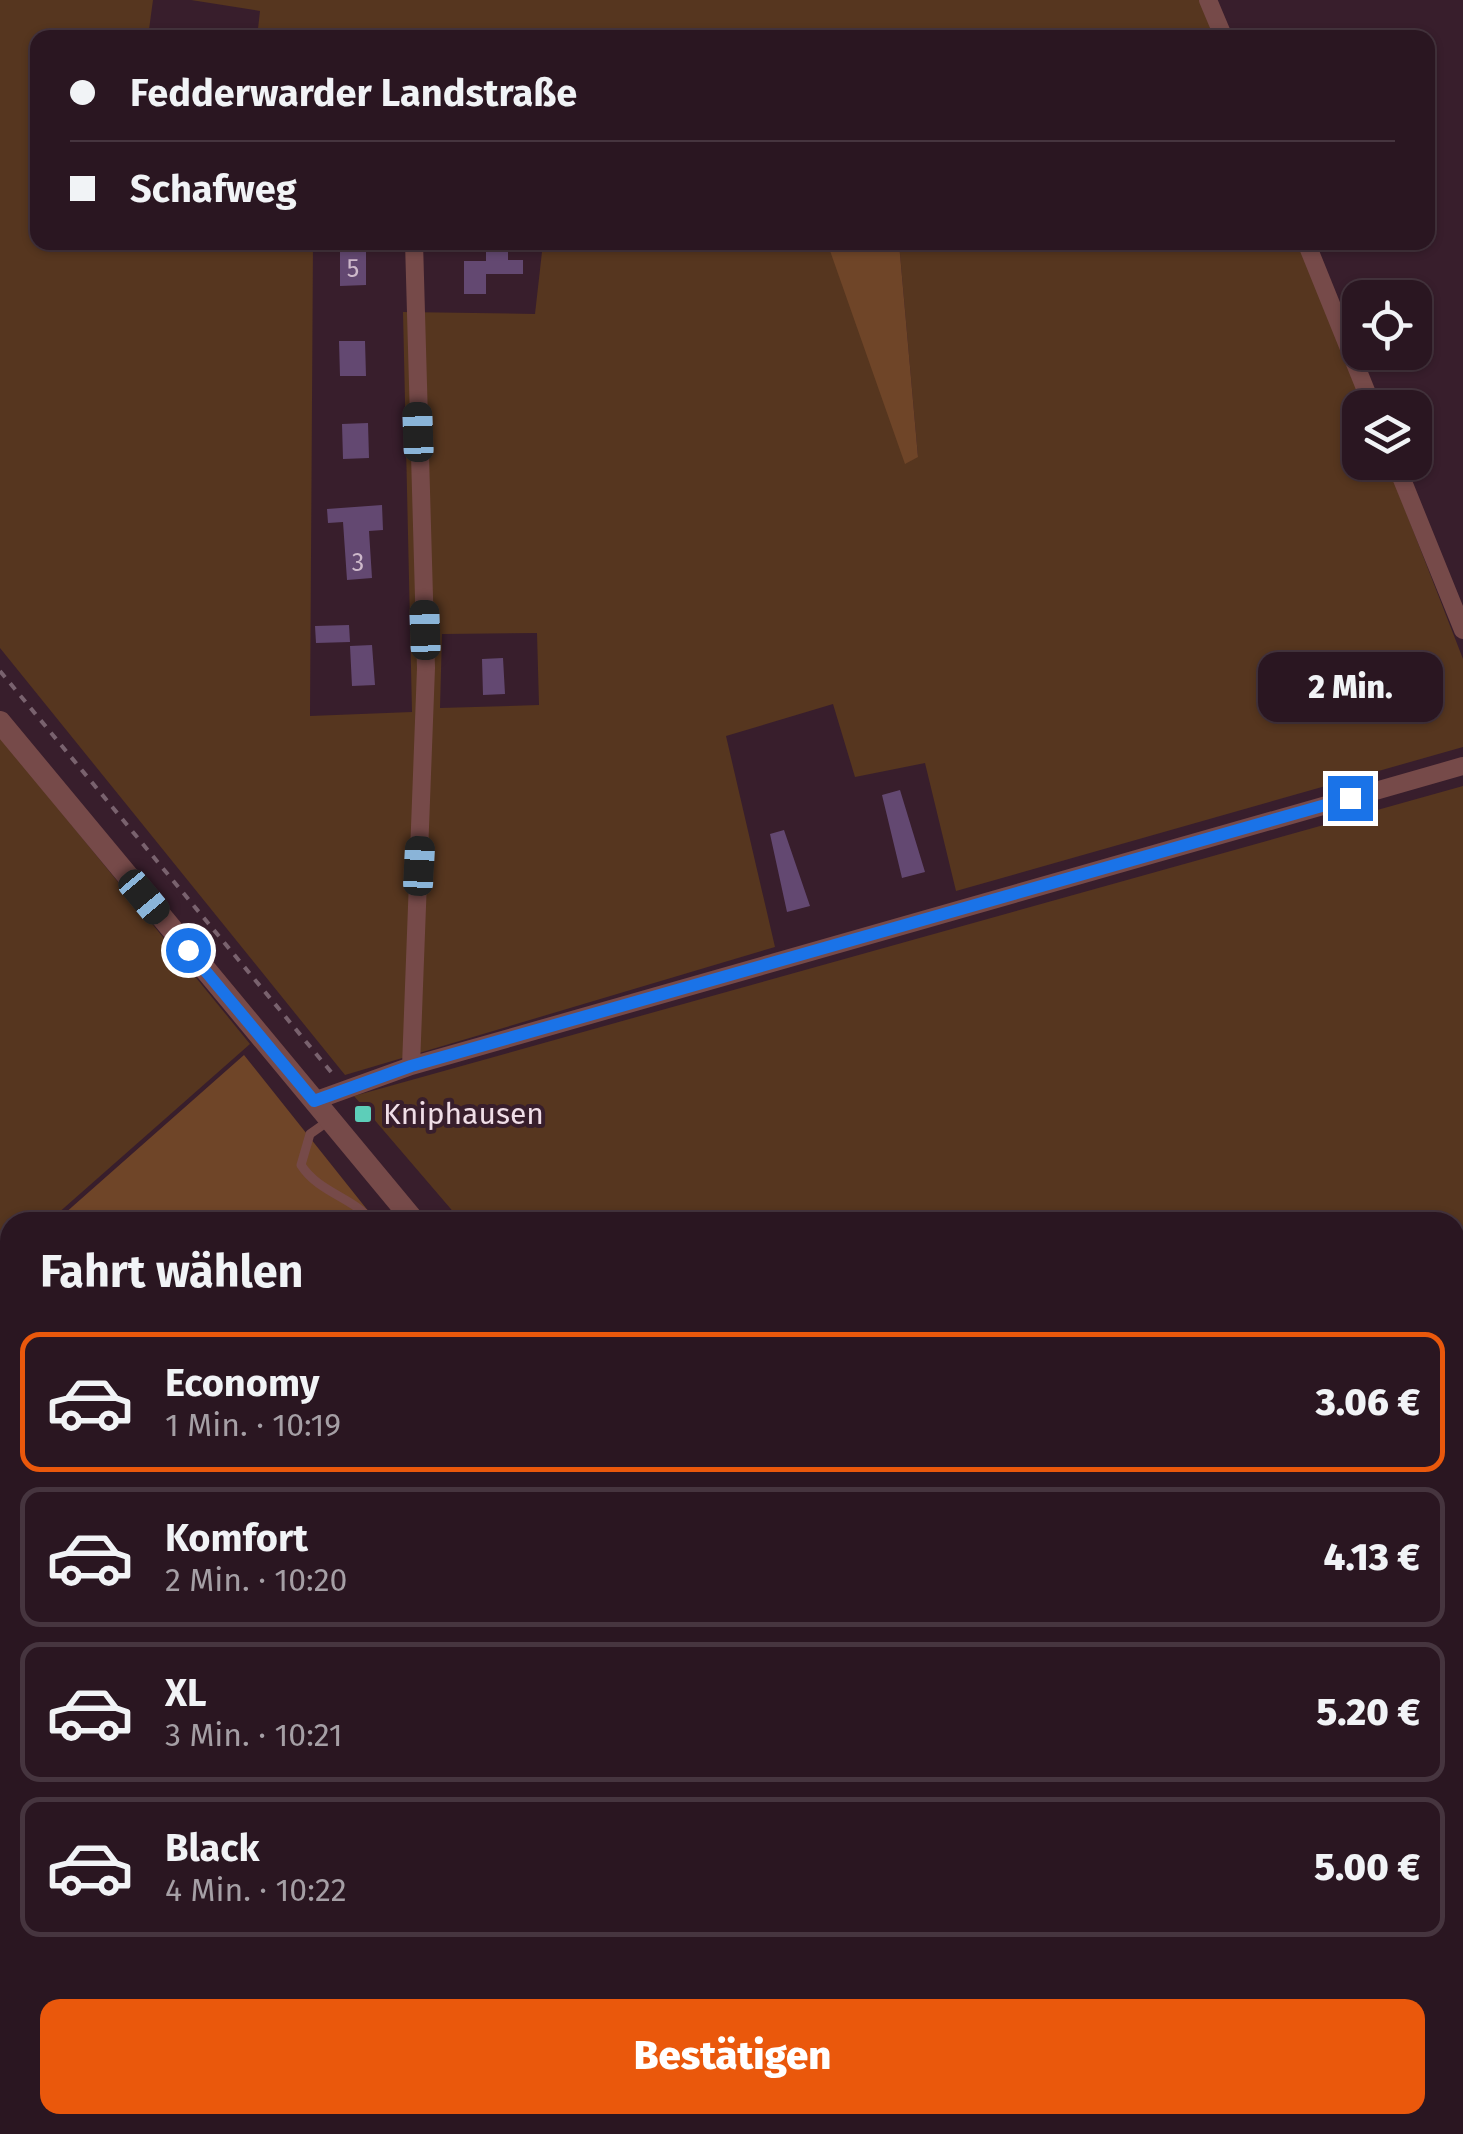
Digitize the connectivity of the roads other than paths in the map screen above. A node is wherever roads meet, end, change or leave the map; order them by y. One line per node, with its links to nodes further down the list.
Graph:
1 (1208, 0): 2 (street)
2 (1221, 30)
3 (414, 250): 10 (street)
4 (1309, 250): 5 (street)
5 (1366, 390)
6 (1402, 480): 7 (street)
7 (1463, 630)
8 (0, 722): 11 (street)
9 (1463, 766): 10 (street)
10 (411, 1066): 11 (street)
11 (314, 1101): 12 (street)
12 (329, 1120): 13 (lane); 14 (street)
13 (365, 1212)
14 (407, 1212)

